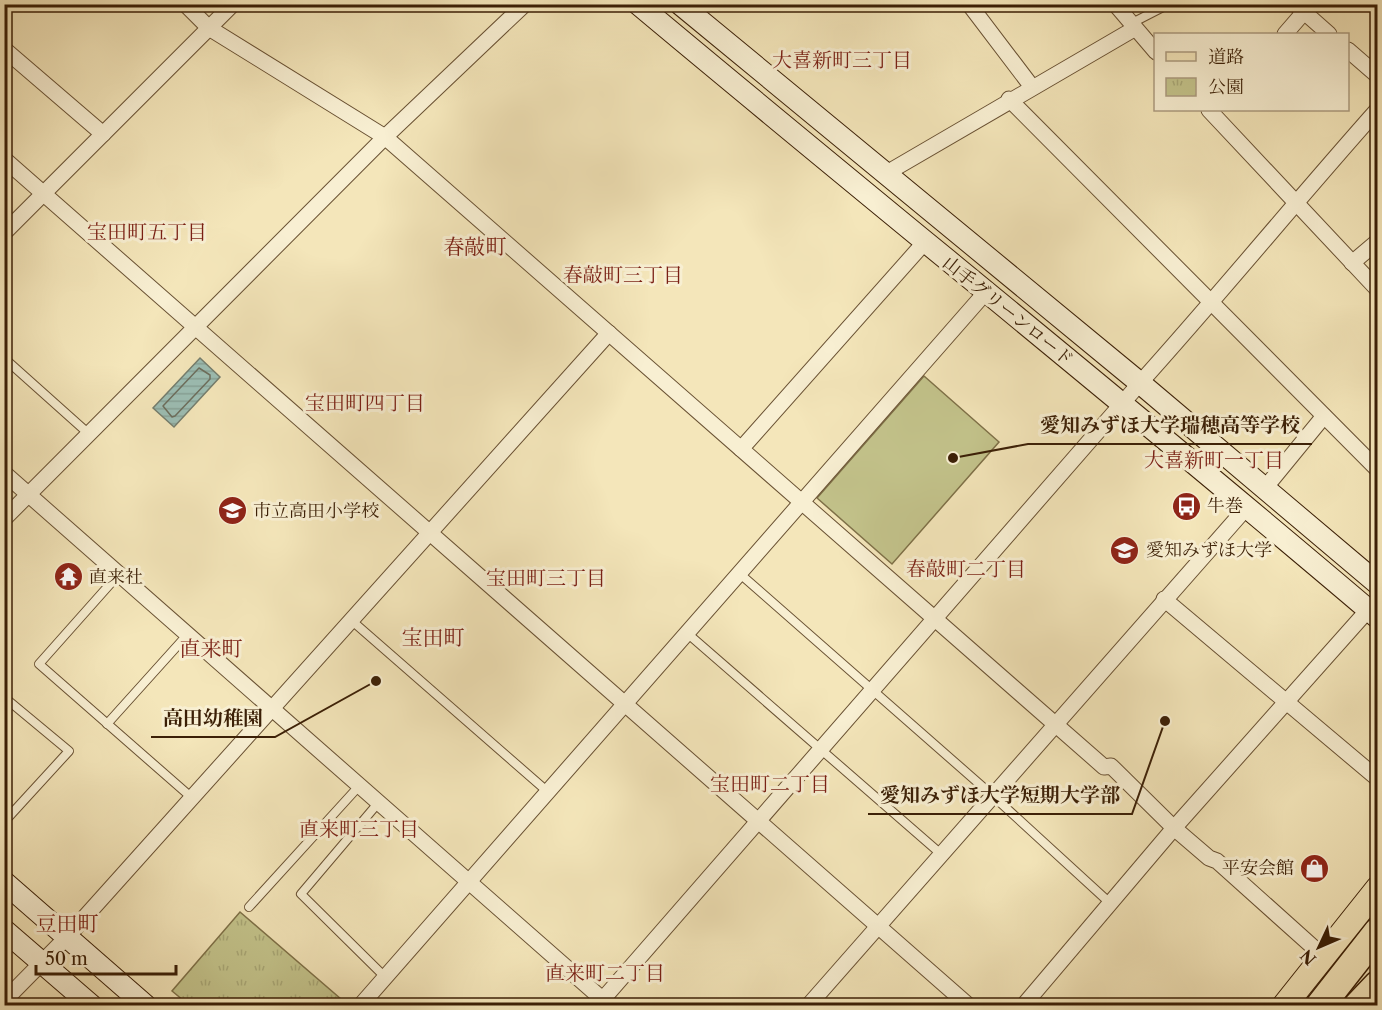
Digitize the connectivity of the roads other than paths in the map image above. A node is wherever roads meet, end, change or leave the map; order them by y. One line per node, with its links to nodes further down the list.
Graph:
1 (184, 4): 11 (street)
2 (233, 4): 11 (street)
3 (525, 4): 23 (street)
4 (638, 4): 30 (street, 山手グリーンロード)
5 (680, 4): 25 (street, 山手グリーンロード)
6 (969, 4): 18 (street)
7 (1115, 4): 10 (street)
8 (1169, 4): 10 (lane)
9 (1303, 7): 12 (street); 13 (street)
10 (1132, 26): 15 (street); 18 (street)
11 (209, 28): 22 (street); 23 (street)
12 (1286, 33)
13 (1328, 33)
14 (4, 49): 22 (street)
15 (1154, 51)
16 (1349, 52): 17 (street)
17 (1377, 76)
18 (1032, 87): 19 (street)
19 (1009, 99): 25 (street); 34 (street)
20 (1377, 109): 27 (street)
21 (1214, 112): 27 (street)
22 (103, 134): 26 (street)
23 (385, 137): 35 (street); 36 (street)
24 (4, 159): 26 (street)
25 (885, 174): 38 (street, 山手グリーンロード)
26 (44, 194): 28 (street); 35 (street)
27 (1295, 202): 31 (street); 34 (street)
28 (4, 233)
29 (1377, 241): 31 (street)
30 (924, 243): 33 (street, 山手グリーンロード); 42 (street)
31 (1352, 263): 32 (street)
32 (1377, 290)
33 (985, 293): 39 (street, 山手グリーンロード); 47 (street)
34 (1212, 304): 38 (street); 40 (street)
35 (197, 328): 41 (street); 50 (street)
36 (609, 333): 42 (street); 50 (street)
37 (4, 358): 41 (lane)
38 (1140, 383): 39 (street); 45 (street, 山手グリーンロード)
39 (1123, 402): 48 (street, 山手グリーンロード); 56 (street)
40 (1324, 416): 43 (street); 45 (street)
41 (89, 434): 46 (street)
42 (741, 449): 47 (street)
43 (1377, 470)
44 (4, 473): 46 (street)
45 (1265, 488): 53 (street, 山手グリーンロード)
46 (29, 495): 49 (street); 52 (street)
47 (802, 502): 51 (street); 56 (street)
48 (1246, 507): 54 (street); 55 (street, 山手グリーンロード)
49 (4, 519)
50 (430, 532): 57 (street); 63 (street)
51 (739, 573): 58 (street); 60 (lane)
52 (119, 574): 59 (street); 66 (lane)
53 (1377, 584)
54 (1164, 599): 62 (street); 65 (street)
55 (1373, 614): 62 (street)
56 (935, 618): 60 (street); 65 (street)
57 (351, 620): 64 (street); 70 (lane)
58 (687, 633): 63 (street); 67 (lane)
59 (188, 634): 64 (street); 66 (lane)
60 (873, 689): 67 (street); 71 (lane)
61 (4, 697): 75 (lane)
62 (1287, 701): 68 (street); 76 (street)
63 (625, 704): 70 (street); 74 (street)
64 (272, 708): 69 (street); 72 (street)
65 (1054, 723): 71 (street); 76 (street)
66 (107, 724): 72 (lane)
67 (820, 750): 74 (street); 77 (lane)
68 (1377, 779)
69 (360, 785): 73 (street); 82 (lane)
70 (548, 792): 78 (street)
71 (992, 795): 77 (street); 81 (lane)
72 (191, 797): 86 (street)
73 (379, 802): 78 (street); 89 (lane)
74 (759, 821): 83 (street); 93 (street)
75 (4, 822)
76 (1174, 828): 81 (street); 87 (street)
77 (940, 854): 83 (street)
78 (469, 881): 89 (street); 93 (street)
79 (4, 882): 86 (street)
80 (1377, 888): 87 (main road)
81 (1111, 904): 99 (street)
82 (249, 907)
83 (878, 925): 97 (street); 98 (street)
84 (4, 930): 88 (street)
85 (1377, 933): 101 (highway)
86 (67, 937): 88 (street); 95 (street)
87 (1323, 956): 100 (main road)
88 (42, 963): 92 (street); 94 (street)
89 (385, 977): 96 (street)
90 (1377, 985): 102 (highway)
91 (1377, 997): 103 (highway)
92 (4, 1001)
93 (604, 1003)
94 (92, 1005)
95 (146, 1005)
96 (360, 1005)
97 (808, 1005)
98 (969, 1005)
99 (1023, 1005)
100 (1284, 1005)
101 (1320, 1005)
102 (1358, 1005)
103 (1371, 1005)

